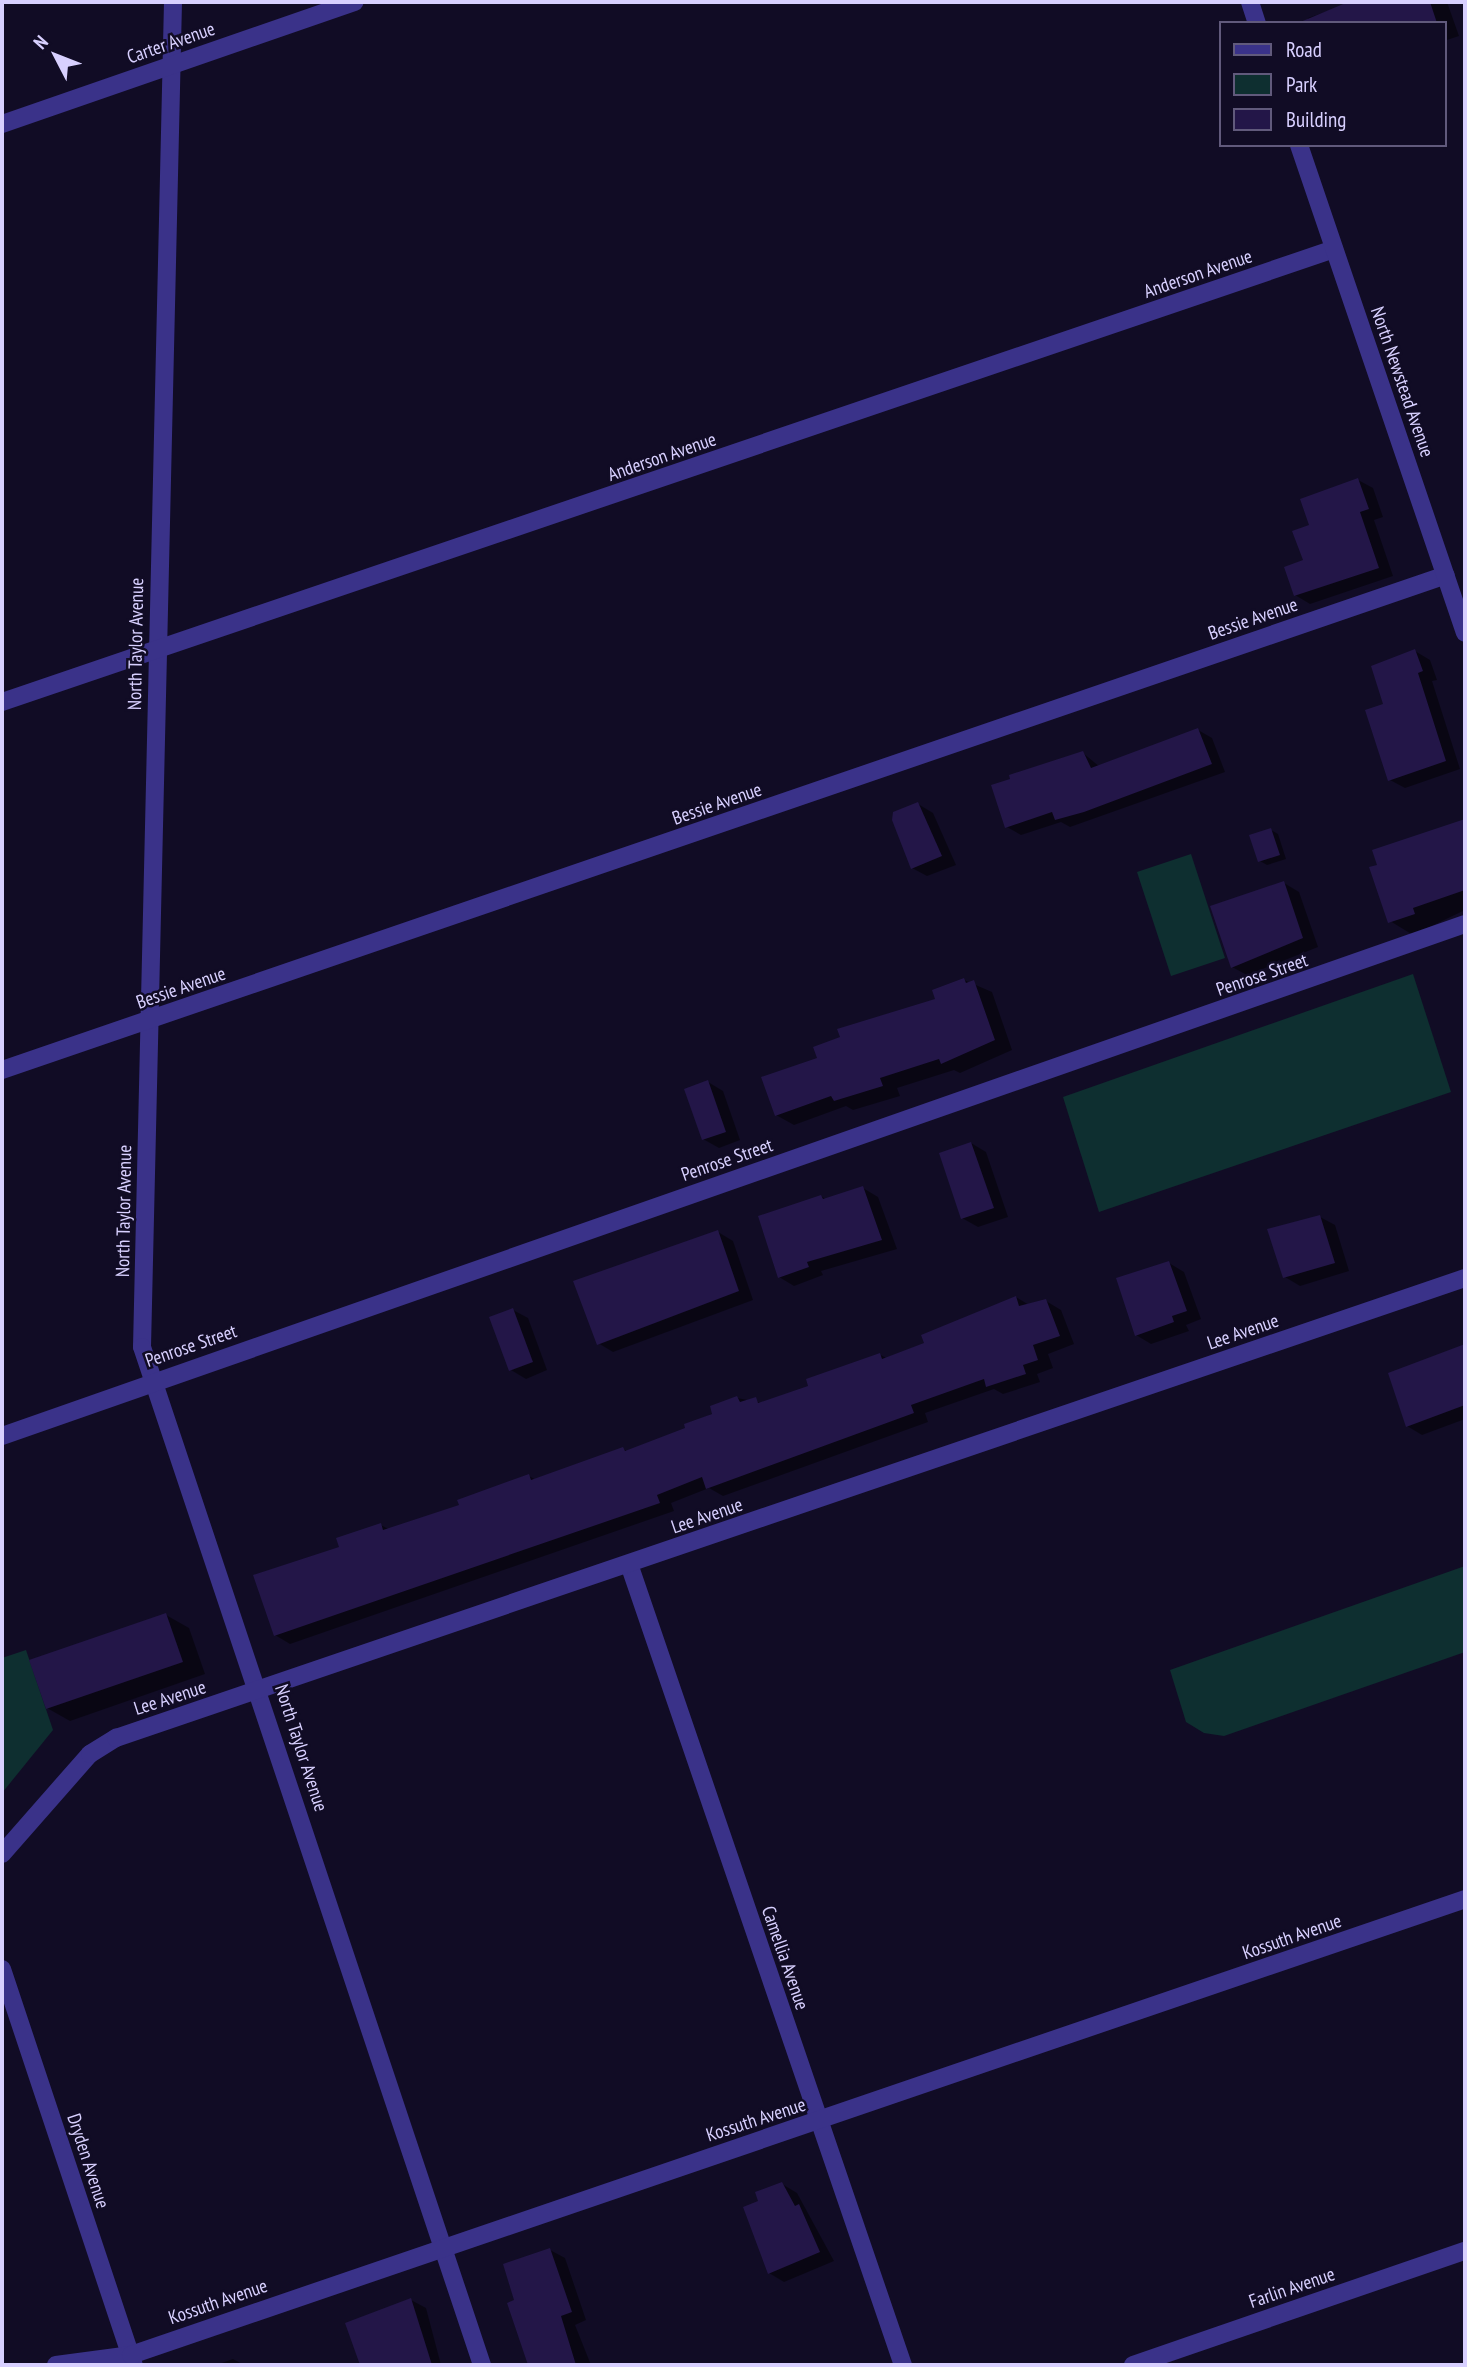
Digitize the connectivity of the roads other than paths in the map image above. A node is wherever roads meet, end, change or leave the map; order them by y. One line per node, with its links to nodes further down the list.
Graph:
1 (173, 2): 5 (street, North Taylor Avenue)
2 (354, 2): 5 (street, Carter Avenue)
3 (1250, 2): 4 (street)
4 (1256, 21)
5 (171, 65): 6 (street, Carter Avenue); 11 (street, North Taylor Avenue)
6 (2, 124)
7 (1300, 147): 8 (street, North Newstead Avenue)
8 (1334, 249): 9 (street, North Newstead Avenue); 11 (street, Anderson Avenue)
9 (1446, 575): 10 (street, North Newstead Avenue); 14 (street, Bessie Avenue)
10 (1465, 633)
11 (157, 650): 12 (street, Anderson Avenue); 14 (street, North Taylor Avenue)
12 (2, 702)
13 (1465, 925): 17 (street, Penrose Street)
14 (149, 1021): 15 (street, Bessie Avenue); 17 (street, North Taylor Avenue)
15 (2, 1070)
16 (1465, 1278): 19 (street, Lee Avenue)
17 (152, 1382): 18 (street, Penrose Street); 20 (street, North Taylor Avenue)
18 (2, 1436)
19 (629, 1564): 20 (street, Lee Avenue); 24 (street, Camellia Avenue)
20 (260, 1691): 21 (street, Lee Avenue); 25 (street, North Taylor Avenue)
21 (2, 1854)
22 (1465, 1899): 24 (street, Kossuth Avenue)
23 (2, 1969): 27 (street, Dryden Avenue)
24 (818, 2121): 25 (street, Kossuth Avenue); 30 (street, Camellia Avenue)
25 (441, 2246): 27 (street, Kossuth Avenue); 29 (street, North Taylor Avenue)
26 (1465, 2251): 31 (street, Farlin Avenue)
27 (133, 2360): 28 (street, Kossuth Avenue)
28 (56, 2365)
29 (482, 2365)
30 (903, 2365)
31 (1133, 2365)

